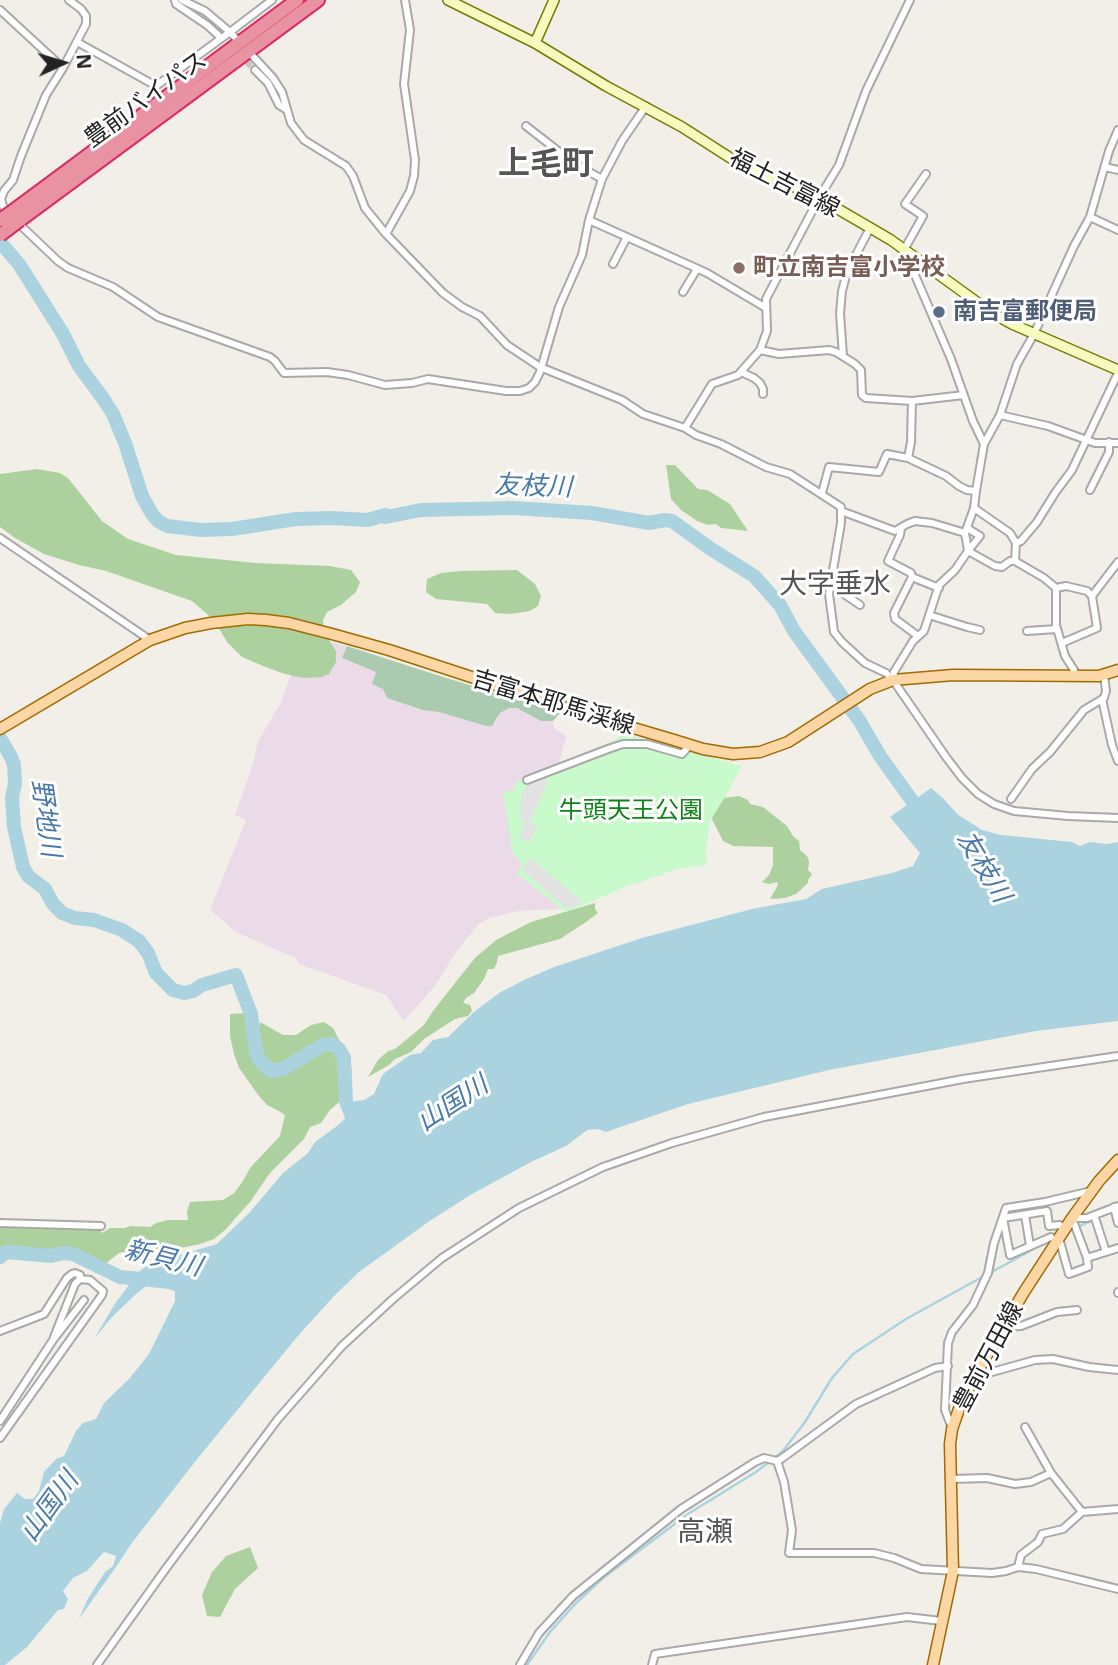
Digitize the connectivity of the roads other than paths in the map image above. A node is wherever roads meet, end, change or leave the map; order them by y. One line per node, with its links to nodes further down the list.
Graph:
1 (69, 0): 14 (street)
2 (175, 0): 13 (street)
3 (182, 0): 12 (street)
4 (272, 0): 12 (street)
5 (297, 0): 16 (highway, 豊前バイパス)
6 (318, 0): 16 (highway, 豊前バイパス)
7 (405, 0): 34 (street)
8 (448, 0): 15 (main road, 福土吉富線)
9 (554, 0): 15 (main road)
10 (910, 0): 27 (street)
11 (0, 10): 17 (street)
12 (230, 32): 14 (street); 16 (street)
13 (218, 35)
14 (77, 42): 17 (street)
15 (535, 43): 19 (main road, 福土吉富線)
16 (244, 47): 20 (street); 28 (highway, 豊前バイパス)
17 (63, 68): 45 (street)
18 (255, 70): 20 (street)
19 (646, 106): 26 (street); 27 (main road, 福土吉富線)
20 (287, 110): 34 (street)
21 (526, 125): 26 (street)
22 (1118, 130): 23 (street)
23 (1105, 167): 24 (street); 29 (street)
24 (1118, 170)
25 (926, 174): 37 (street)
26 (602, 179): 31 (street)
27 (818, 198): 32 (main road, 福土吉富線); 41 (street)
28 (16, 215): 30 (highway, 豊前バイパス, bridge); 35 (highway, 豊前バイパス, bridge)
29 (1090, 218): 33 (street); 42 (street)
30 (0, 220)
31 (589, 220): 36 (street); 45 (street)
32 (870, 228): 37 (main road, 福土吉富線); 44 (street)
33 (1118, 230)
34 (386, 234): 45 (street)
35 (0, 235)
36 (626, 237): 38 (street); 39 (street)
37 (904, 251): 42 (main road, 福土吉富線); 49 (street)
38 (613, 264)
39 (697, 269): 40 (street); 41 (street)
40 (683, 292)
41 (766, 308): 43 (street)
42 (1034, 334): 46 (main road, 福土吉富線); 51 (street)
43 (760, 351): 44 (street); 47 (street)
44 (843, 356): 50 (street)
45 (540, 367): 52 (street)
46 (1118, 371): 53 (street)
47 (741, 372): 48 (street); 52 (street)
48 (763, 394)
49 (964, 395): 50 (street); 56 (street)
50 (912, 401): 57 (street)
51 (1000, 415): 53 (street); 56 (street)
52 (685, 428): 60 (street)
53 (1087, 439): 54 (street); 66 (street)
54 (1109, 442): 55 (street); 58 (street)
55 (1118, 443)
56 (984, 444): 59 (street)
57 (908, 458): 59 (street); 60 (street)
58 (1090, 490)
59 (976, 491): 61 (street)
60 (822, 494): 62 (street)
61 (975, 508): 64 (street); 66 (street)
62 (841, 511): 63 (street); 71 (street)
63 (901, 528): 64 (street); 70 (street)
64 (966, 530): 67 (street); 67 (street)
65 (0, 538): 81 (street)
66 (1016, 543): 68 (street)
67 (968, 551): 68 (street); 72 (street)
68 (1015, 561): 73 (street)
69 (1118, 562): 74 (street)
70 (912, 577): 72 (street); 80 (street)
71 (831, 585): 75 (street); 86 (street)
72 (939, 588): 76 (street)
73 (1056, 588): 74 (street); 77 (street)
74 (1092, 596): 82 (street)
75 (860, 605)
76 (929, 615): 78 (street); 80 (street)
77 (1057, 629): 79 (street); 82 (street)
78 (980, 630)
79 (1027, 631)
80 (918, 636): 86 (street)
81 (150, 640): 88 (main road, 吉富本耶馬渓線); 89 (main road, 吉富本耶馬渓線)
82 (1062, 643): 85 (street)
83 (1118, 670): 84 (main road, 吉富本耶馬渓線)
84 (1104, 675): 85 (main road, 吉富本耶馬渓線); 87 (street)
85 (1075, 677): 86 (main road, 吉富本耶馬渓線)
86 (893, 680): 89 (main road, 吉富本耶馬渓線); 93 (street)
87 (1102, 699): 90 (street); 92 (street)
88 (0, 729)
89 (691, 745): 91 (street)
90 (1118, 761)
91 (527, 780)
92 (1011, 799)
93 (1118, 818)
94 (1118, 1056): 133 (street)
95 (1118, 1160): 96 (main road, 豊前万田線)
96 (1092, 1191): 100 (main road, 豊前万田線); 101 (street)
97 (1116, 1206): 99 (street); 103 (street)
98 (1025, 1215): 101 (street); 105 (street); 107 (street)
99 (1094, 1215): 100 (street); 109 (street)
100 (1072, 1217): 106 (main road, 豊前万田線); 110 (street)
101 (1003, 1218): 107 (street); 117 (street)
102 (0, 1223): 104 (street)
103 (1118, 1223)
104 (101, 1226)
105 (1049, 1227): 106 (street); 106 (street)
106 (1057, 1238): 107 (street); 110 (street); 114 (main road, 豊前万田線)
107 (1030, 1246)
108 (1118, 1248): 109 (street)
109 (1106, 1252): 110 (street)
110 (1087, 1258)
111 (80, 1279): 115 (street); 116 (street); 123 (street)
112 (84, 1300): 116 (street)
113 (1077, 1310): 114 (street)
114 (1004, 1327): 119 (main road, 豊前万田線)
115 (0, 1331)
116 (53, 1340): 120 (street)
117 (948, 1366): 122 (street); 124 (street)
118 (1118, 1370): 119 (street)
119 (974, 1377): 122 (main road, 豊前万田線)
120 (0, 1421)
121 (1024, 1427): 125 (street)
122 (952, 1430): 126 (main road, 豊前万田線)
123 (0, 1438)
124 (776, 1461): 130 (street); 134 (street)
125 (1051, 1473): 126 (street); 128 (street)
126 (951, 1479): 130 (main road, 豊前万田線)
127 (1118, 1509): 128 (street)
128 (1082, 1512): 129 (street)
129 (1018, 1567): 130 (street); 131 (street)
130 (953, 1571): 132 (main road, 豊前万田線)
131 (1118, 1590)
132 (941, 1622): 135 (street); 136 (main road, 豊前万田線)
133 (97, 1665)
134 (520, 1665)
135 (652, 1665)
136 (933, 1665)

